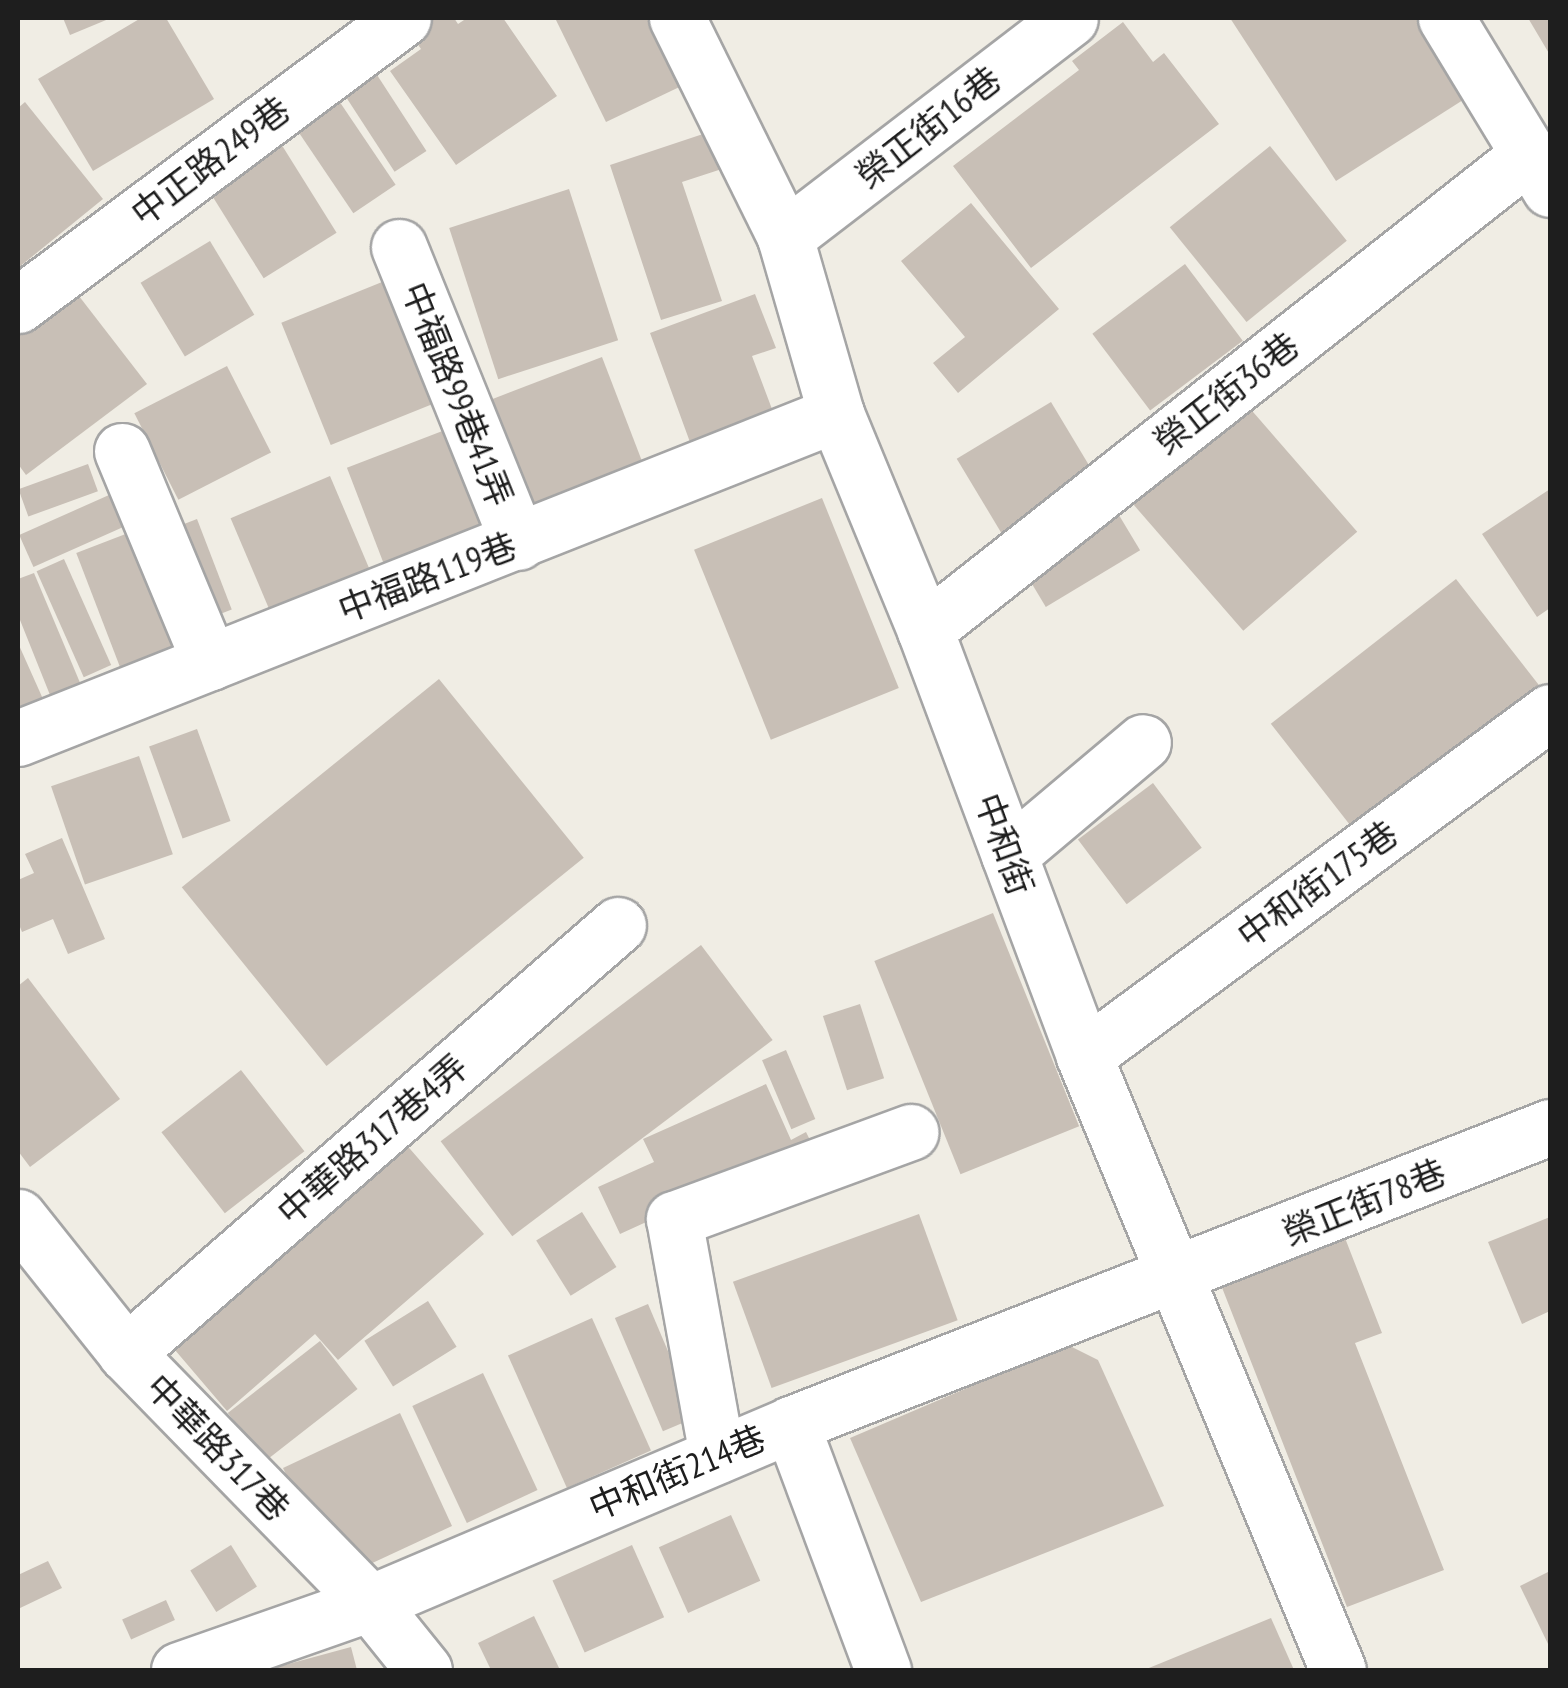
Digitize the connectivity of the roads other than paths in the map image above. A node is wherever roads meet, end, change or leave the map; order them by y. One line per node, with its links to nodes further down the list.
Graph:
1 (403, 18): 8 (street, 中正路249巷)
2 (678, 18): 6 (street, 中和街)
3 (1070, 18): 6 (street, 榮正街16巷)
4 (1446, 18): 5 (street)
5 (1539, 172): 12 (street, 榮正街36巷)
6 (785, 237): 9 (street, 中和街)
7 (398, 247): 11 (street, 中福路99巷41弄)
8 (18, 305)
9 (836, 414): 11 (street, 中福路119巷); 12 (street, 中和街)
10 (122, 451): 13 (street)
11 (518, 542): 13 (street, 中福路119巷)
12 (925, 630): 17 (street, 中和街)
13 (210, 662): 15 (street, 中福路119巷)
14 (1550, 712): 19 (street, 中和街175巷)
15 (18, 738)
16 (1143, 742): 17 (street)
17 (1009, 856): 19 (street, 中和街)
18 (618, 925): 24 (street, 中華路317巷4弄)
19 (1084, 1056): 23 (street, 中和街)
20 (1550, 1127): 23 (street, 榮正街78巷)
21 (910, 1132): 26 (street)
22 (18, 1217): 24 (street, 中華路317巷)
23 (1176, 1277): 25 (street, 中和街214巷); 31 (street, 中和街)
24 (126, 1353): 27 (street, 中華路317巷)
25 (791, 1424): 26 (street, 中和街214巷); 30 (street)
26 (718, 1455): 27 (street, 中和街214巷)
27 (370, 1603): 28 (street, 中和街214巷); 29 (street, 中華路317巷)
28 (179, 1670)
29 (424, 1670)
30 (883, 1670)
31 (1338, 1670)

